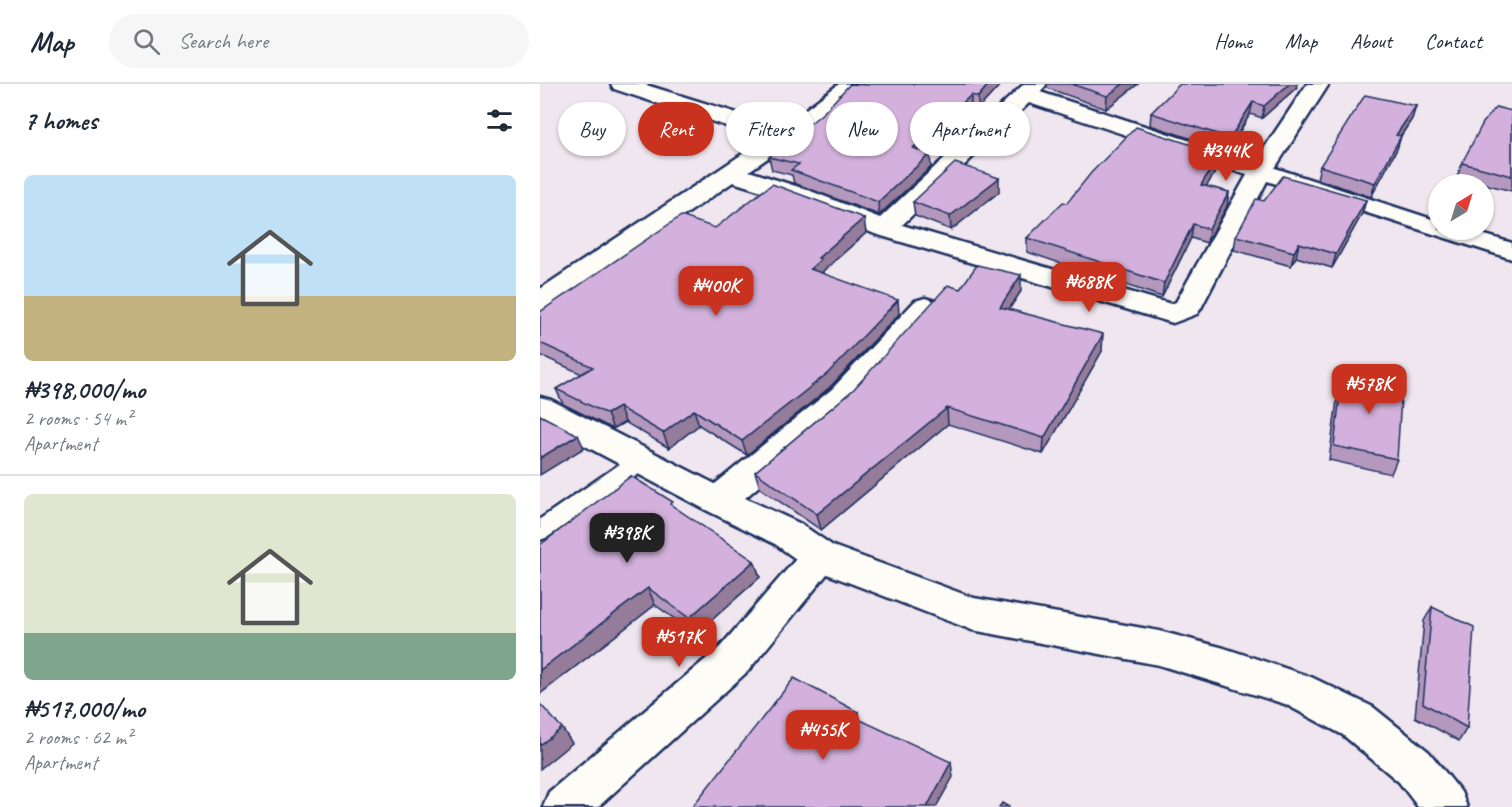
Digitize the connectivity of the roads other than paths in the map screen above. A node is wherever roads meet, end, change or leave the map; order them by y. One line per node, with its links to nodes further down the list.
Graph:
1 (622, 84): 6 (street)
2 (852, 84): 5 (street)
3 (1318, 84): 8 (street)
4 (1031, 89): 8 (street); 11 (street)
5 (814, 113)
6 (726, 118)
7 (756, 156): 9 (street)
8 (1260, 172): 10 (street); 11 (street)
9 (731, 173): 11 (street); 14 (street)
10 (1428, 225)
11 (884, 228)
12 (1476, 240): 13 (street)
13 (1512, 251)
14 (540, 303)
15 (925, 307): 18 (street)
16 (540, 408): 17 (street)
17 (641, 461): 18 (street); 19 (lane)
18 (718, 501): 20 (street)
19 (540, 531)
20 (820, 556): 21 (street); 22 (street)
21 (565, 807)
22 (1445, 807)

